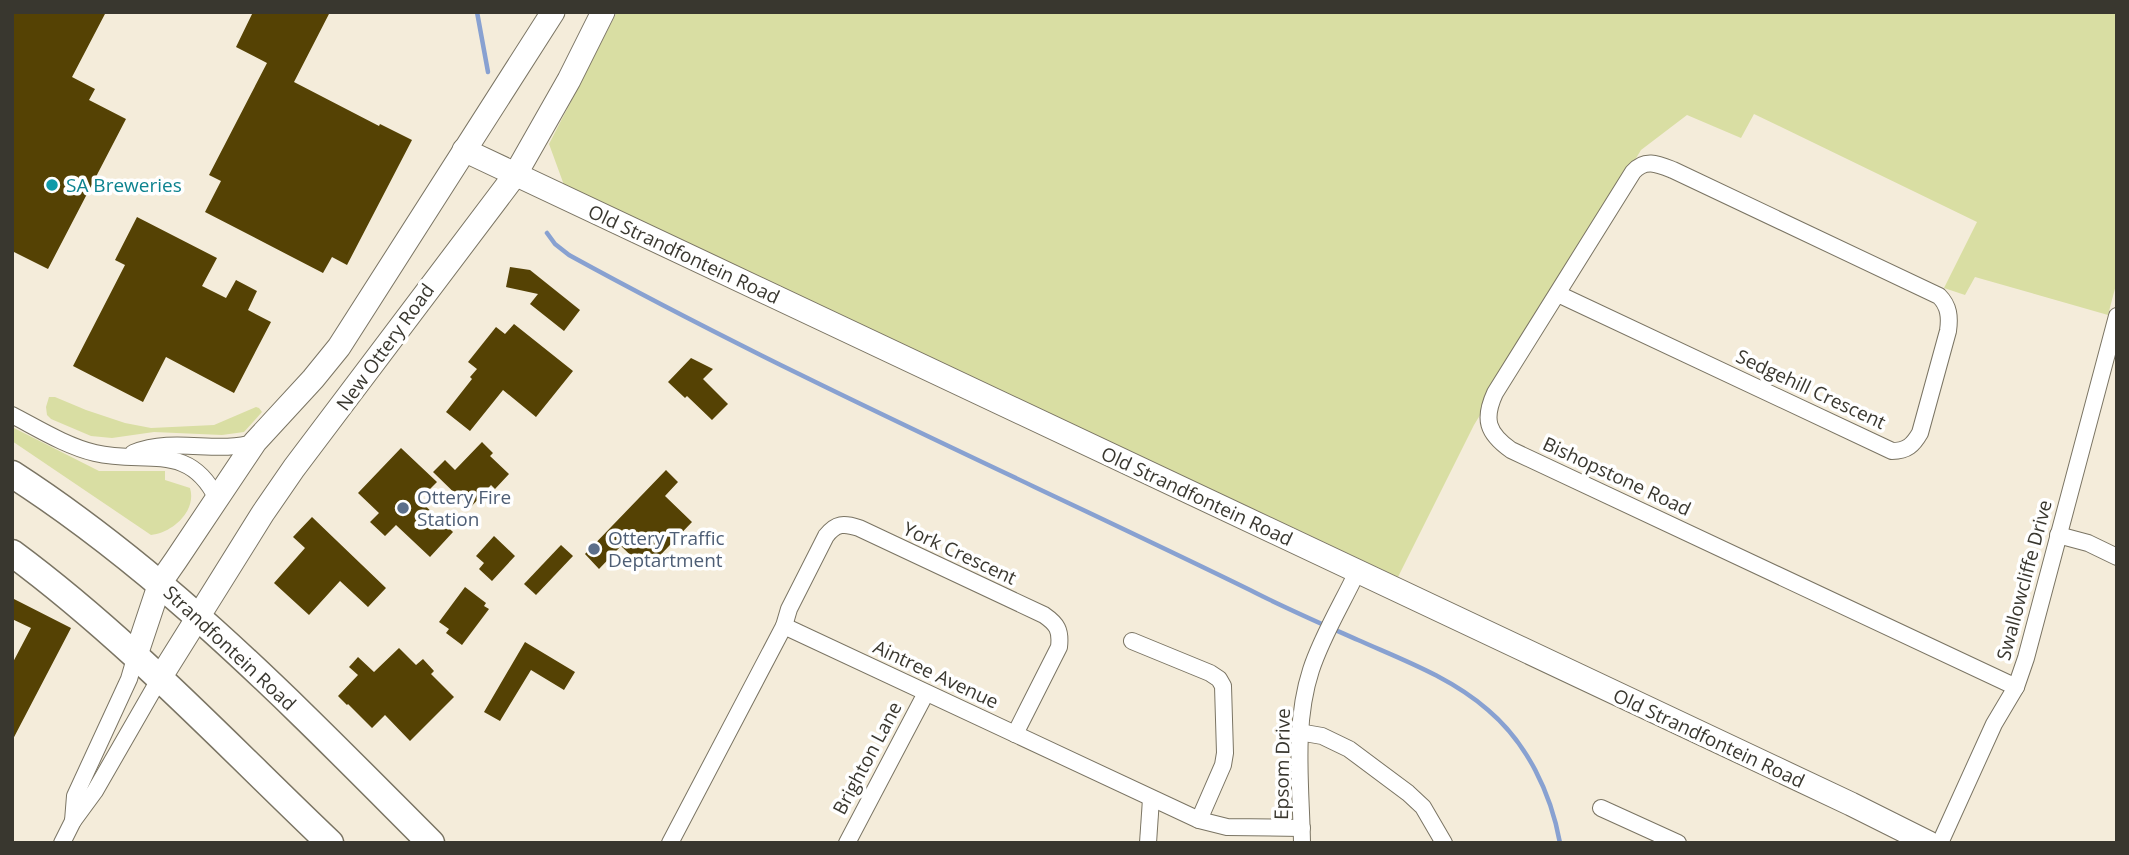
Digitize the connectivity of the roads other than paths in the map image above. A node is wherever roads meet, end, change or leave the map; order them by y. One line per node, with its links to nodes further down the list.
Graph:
1 (553, 12): 3 (street, New Ottery Road)
2 (603, 12): 5 (street, New Ottery Road)
3 (464, 150): 5 (street, Old Strandfontein Road); 9 (street, New Ottery Road)
4 (1644, 163): 6 (street, Bishopstone Road); 6 (street, Sedgehill Crescent)
5 (514, 176): 16 (street, Old Strandfontein Road); 18 (street, New Ottery Road)
6 (1558, 294): 23 (street, Bishopstone Road)
7 (2117, 316): 13 (street, Swallowcliffe Drive)
8 (12, 415): 10 (street)
9 (255, 442): 10 (street); 12 (street, New Ottery Road)
10 (128, 456): 12 (street)
11 (12, 474): 17 (main road, Strandfontein Road)
12 (217, 499): 17 (street, New Ottery Road)
13 (2058, 535): 15 (street); 23 (street, Swallowcliffe Drive)
14 (12, 553): 21 (main road)
15 (2117, 557)
16 (1357, 572): 25 (street, Epsom Drive); 40 (street, Old Strandfontein Road)
17 (160, 583): 18 (main road, Strandfontein Road); 21 (street, New Ottery Road)
18 (198, 617): 22 (street, New Ottery Road); 34 (main road, Strandfontein Road)
19 (784, 626): 24 (street, Aintree Avenue); 26 (street, York Crescent); 35 (street)
20 (1132, 641): 29 (street)
21 (136, 655): 22 (main road); 30 (street)
22 (160, 678): 30 (street); 33 (main road)
23 (2016, 687): 41 (street, Swallowcliffe Drive)
24 (926, 693): 26 (street, Aintree Avenue); 36 (street, Brighton Lane)
25 (1299, 732): 31 (street, Epsom Drive); 38 (street)
26 (1015, 734): 27 (street, Aintree Avenue)
27 (1151, 799): 29 (street, Aintree Avenue); 37 (street)
28 (1601, 808): 39 (street)
29 (1199, 820): 31 (street, Aintree Avenue)
30 (73, 821): 32 (street)
31 (1302, 835)
32 (62, 843)
33 (330, 843)
34 (431, 843)
35 (670, 843)
36 (846, 843)
37 (1148, 843)
38 (1444, 843)
39 (1678, 843)
40 (1928, 843)
41 (1940, 843)

